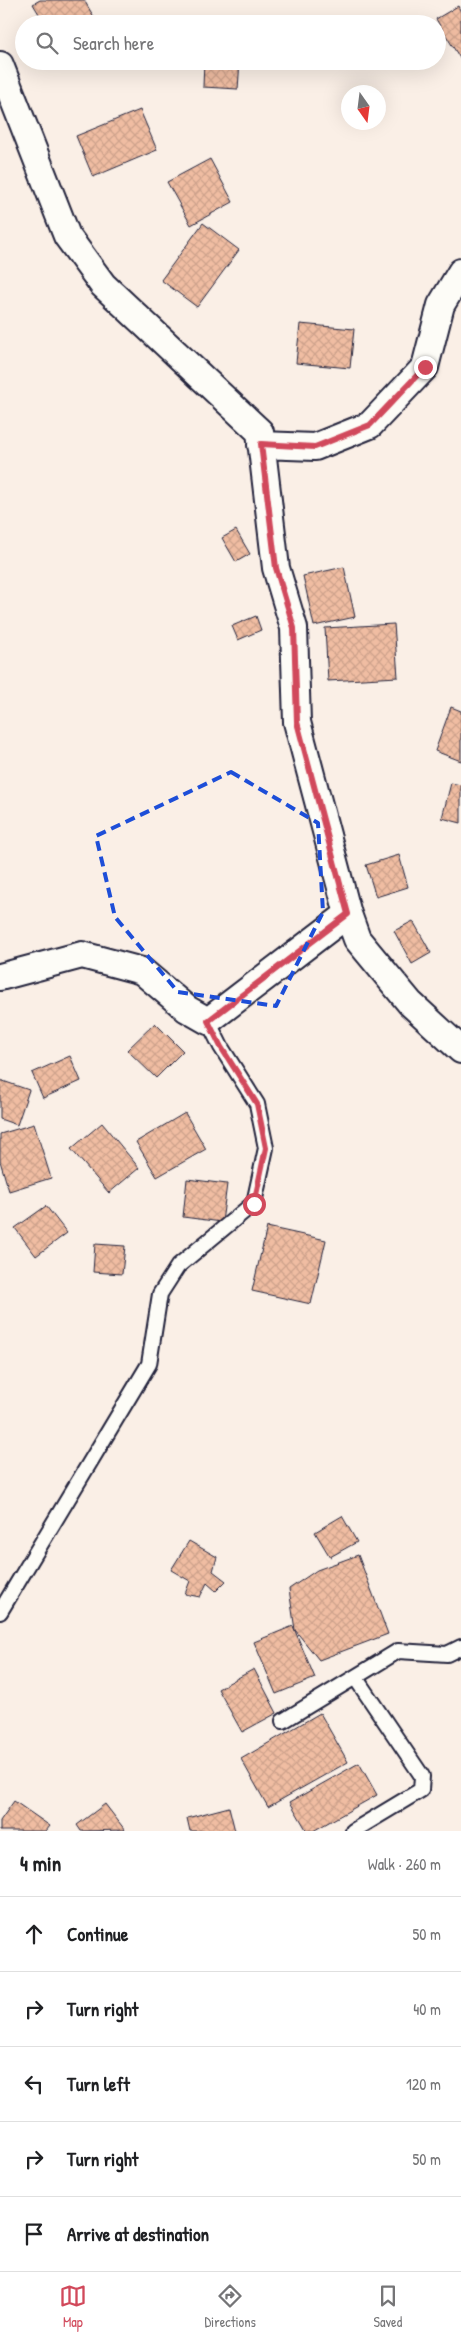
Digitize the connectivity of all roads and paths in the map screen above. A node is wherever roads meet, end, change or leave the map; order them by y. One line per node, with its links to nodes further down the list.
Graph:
1 (0, 66): 3 (street)
2 (461, 272): 3 (street)
3 (261, 444): 4 (street)
4 (348, 914): 6 (street); 7 (street)
5 (0, 977): 6 (street)
6 (208, 1021): 8 (lane)
7 (461, 1050)
8 (0, 1612)
9 (461, 1647): 10 (lane)
10 (355, 1676): 11 (lane); 12 (lane)
11 (283, 1721)
12 (353, 1831)

